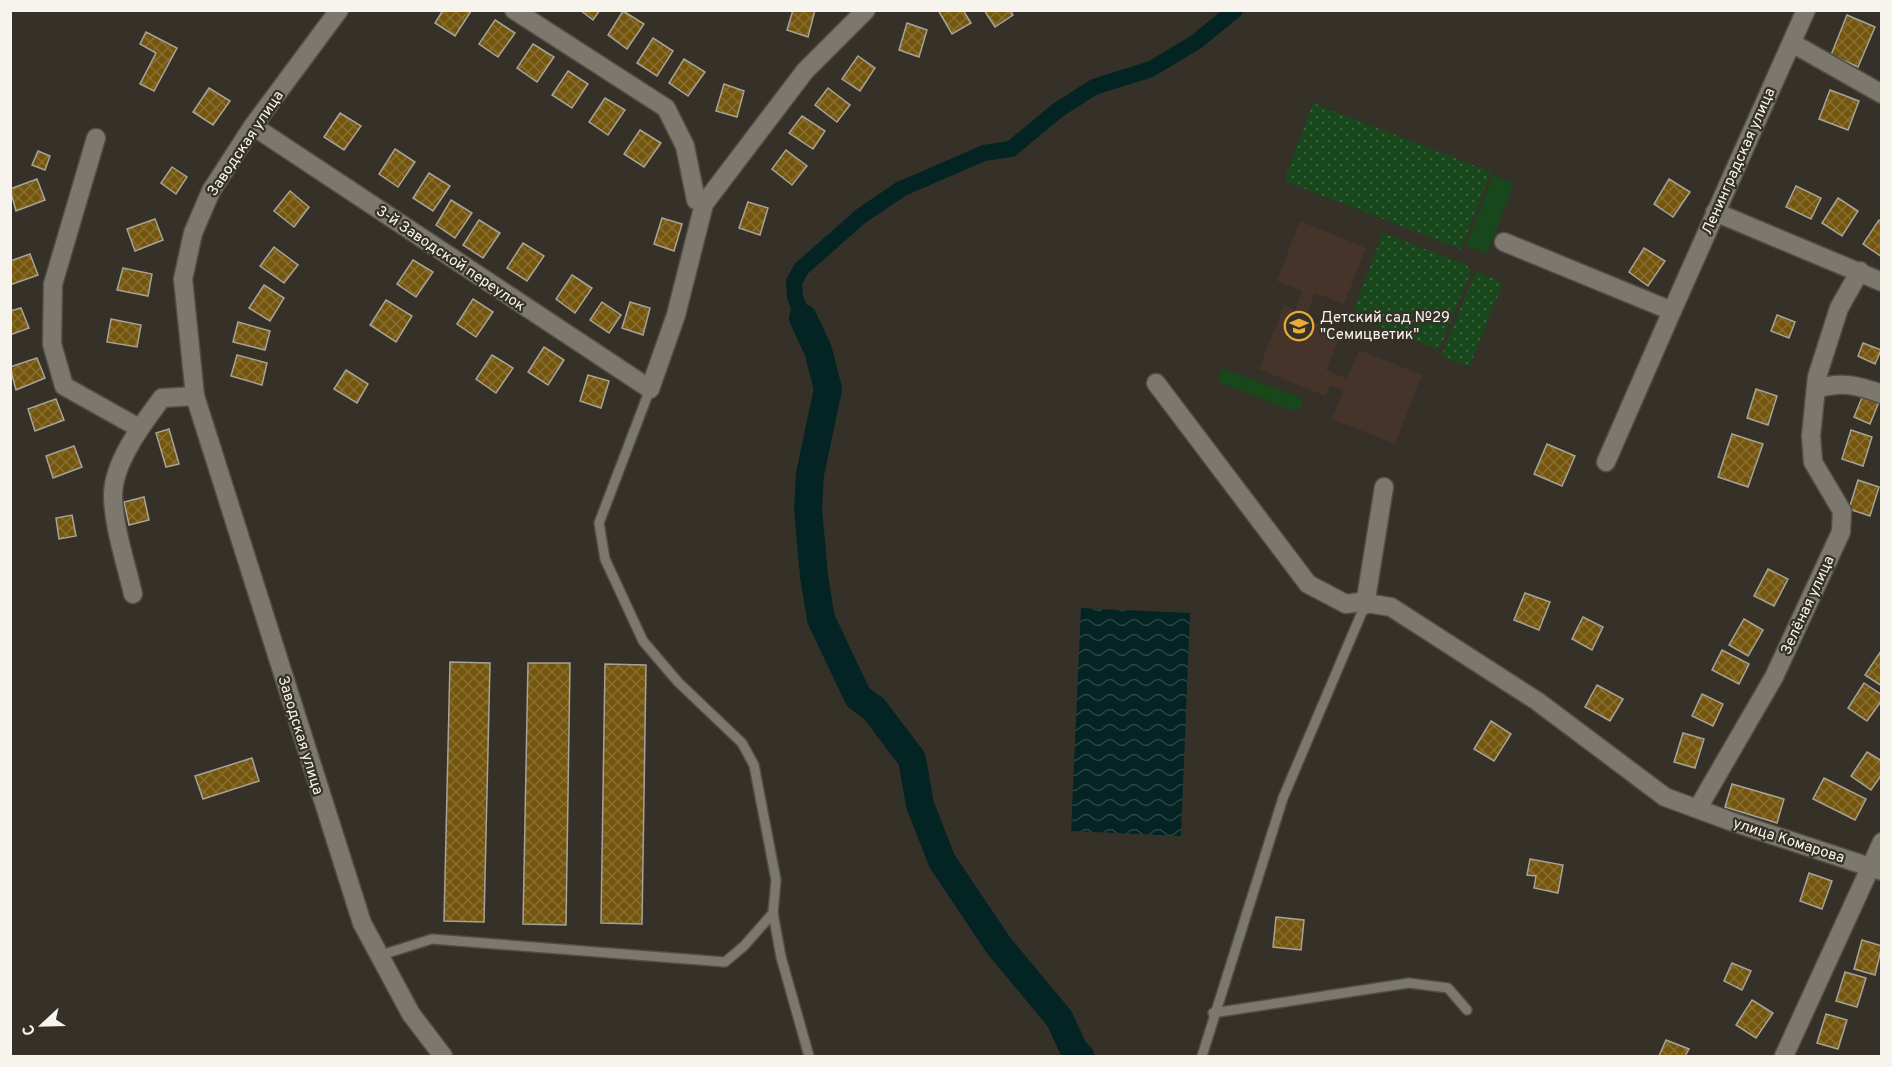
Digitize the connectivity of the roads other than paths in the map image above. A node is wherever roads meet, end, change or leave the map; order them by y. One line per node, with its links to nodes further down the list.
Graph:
1 (339, 10): 7 (street, Заводская улица)
2 (514, 10): 9 (street)
3 (866, 10): 9 (street)
4 (1806, 10): 5 (street, Ленинградская улица)
5 (1792, 44): 6 (street); 10 (street, Ленинградская улица)
6 (1881, 94)
7 (253, 126): 17 (street, 3-й Заводской переулок); 19 (street, Заводская улица)
8 (96, 138): 20 (street)
9 (704, 204): 17 (street)
10 (1715, 212): 12 (street); 14 (street, Ленинградская улица)
11 (1504, 242): 14 (street)
12 (1860, 271): 13 (street); 16 (street, Зелёная улица)
13 (1881, 282)
14 (1671, 312): 21 (street, Ленинградская улица)
15 (1156, 383): 24 (street, улица Комарова)
16 (1816, 388): 18 (street); 25 (street, Зелёная улица)
17 (650, 389): 28 (lane)
18 (1881, 394)
19 (195, 396): 20 (street); 29 (street, Заводская улица)
20 (139, 428): 23 (street)
21 (1605, 462)
22 (1384, 487): 24 (street)
23 (133, 594)
24 (1365, 605): 25 (street, улица Комарова); 31 (lane)
25 (1698, 808): 27 (street, улица Комарова)
26 (1881, 842): 27 (street)
27 (1876, 869): 35 (street)
28 (773, 913): 29 (lane); 33 (lane)
29 (378, 956): 32 (street, Заводская улица)
30 (1467, 1010): 31 (lane)
31 (1213, 1013): 34 (lane)
32 (443, 1056)
33 (809, 1056)
34 (1202, 1056)
35 (1784, 1056)

